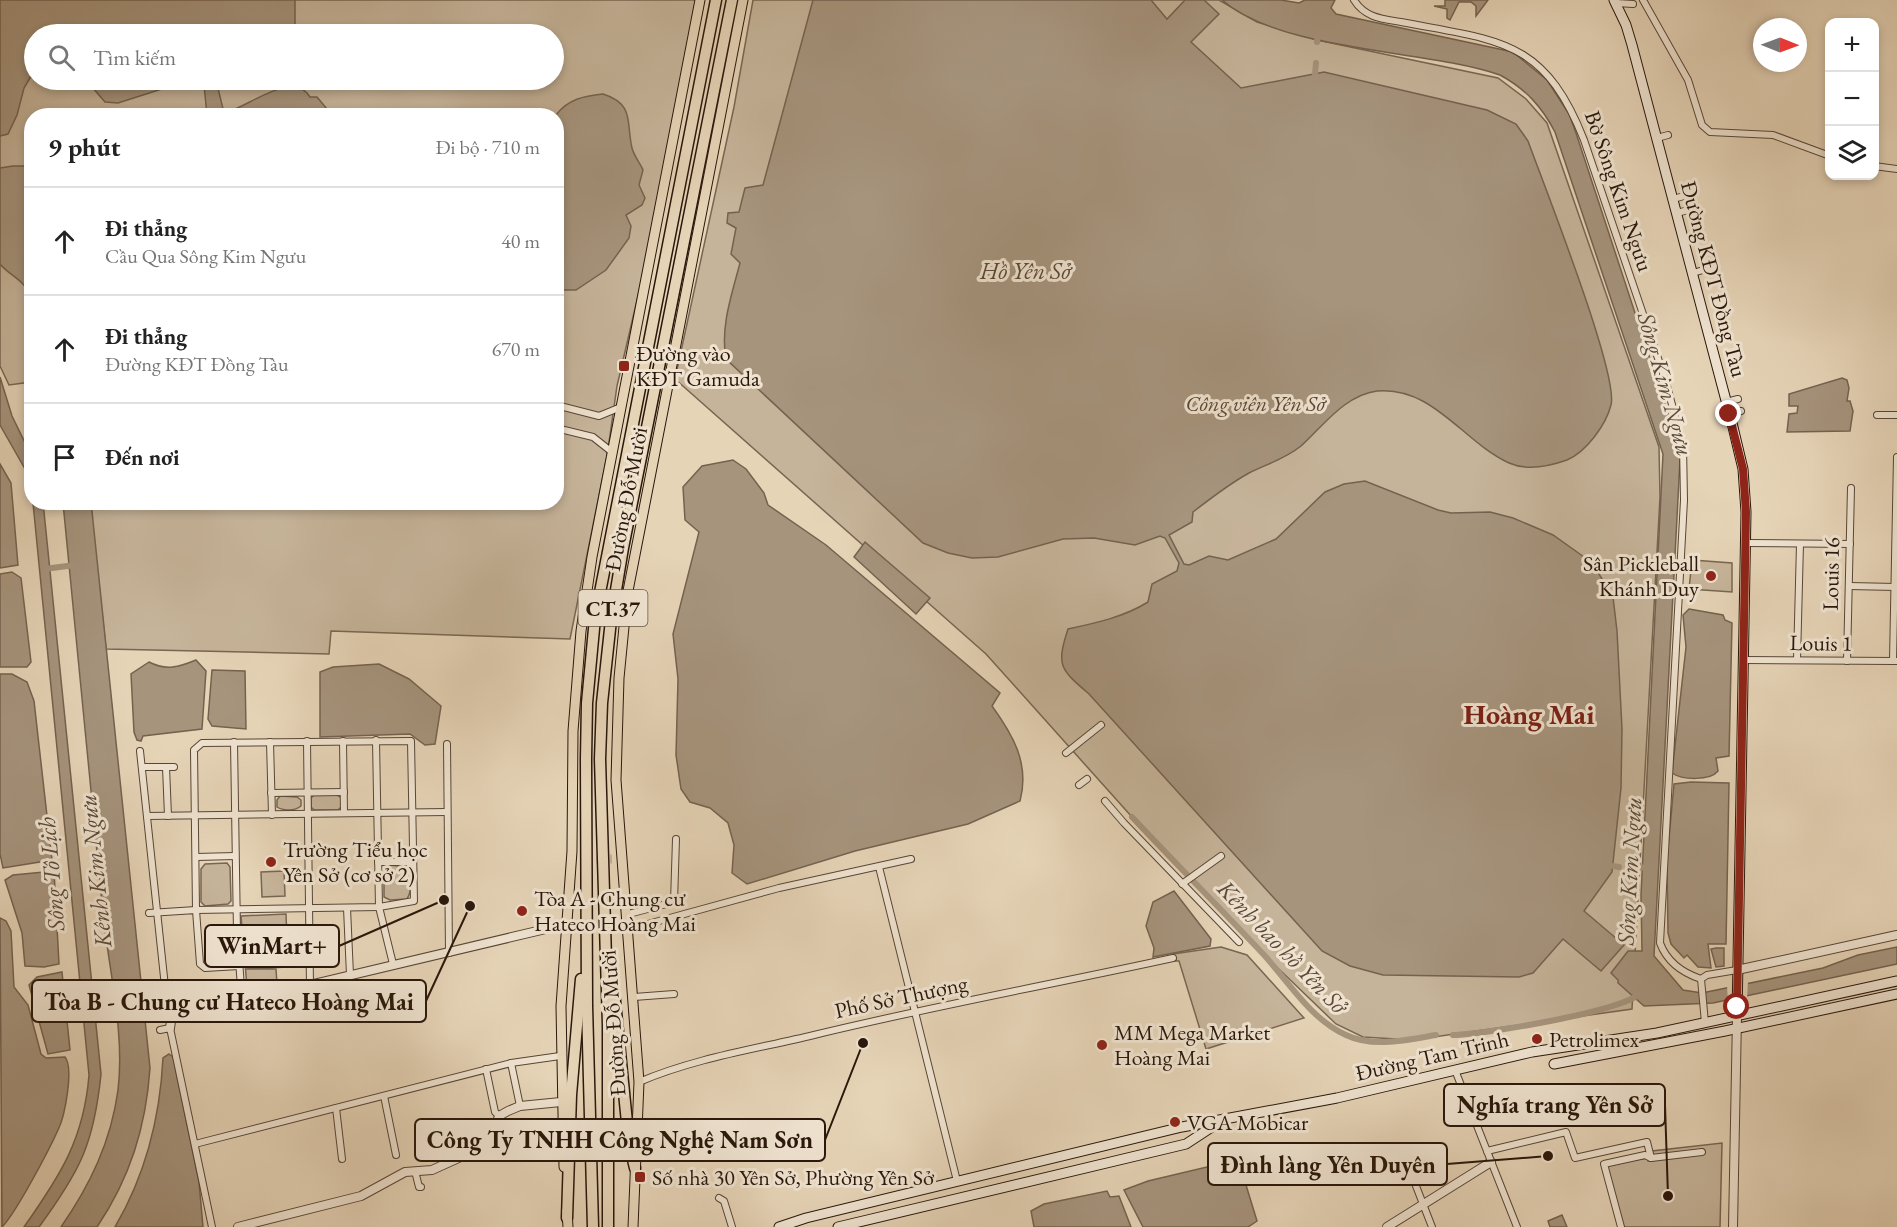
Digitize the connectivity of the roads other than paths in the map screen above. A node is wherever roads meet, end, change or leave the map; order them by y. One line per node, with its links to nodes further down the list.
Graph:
1 (700, 0): 23 (main road, Đường Đỗ Mười)
2 (716, 0): 85 (highway, CT.37)
3 (732, 0): 89 (highway, CT.37)
4 (743, 0): 88 (main road, Đường Đỗ Mười)
5 (1354, 0): 100 (street, Bờ Sông Kim Ngưu)
6 (1643, 0): 11 (street)
7 (1615, 2): 8 (street); 10 (main road, Đường KĐT Đồng Tàu)
8 (1633, 4)
9 (1668, 135): 10 (street)
10 (1657, 138): 15 (main road, Đường KĐT Đồng Tàu)
11 (1825, 154)
12 (1879, 166): 13 (street)
13 (1897, 167)
14 (1684, 196): 15 (street)
15 (1673, 199): 17 (main road, Đường KĐT Đồng Tàu)
16 (1688, 210): 17 (street)
17 (1677, 213): 19 (main road, Đường KĐT Đồng Tàu)
18 (1703, 270): 19 (street)
19 (1692, 273): 21 (main road, Đường KĐT Đồng Tàu)
20 (1738, 399): 21 (street)
21 (1726, 402): 25 (main road, Đường KĐT Đồng Tàu)
22 (564, 407): 23 (street)
23 (621, 407): 29 (main road, Đường Đỗ Mười)
24 (1741, 411): 25 (street)
25 (1729, 414): 32 (main road, Đường KĐT Đồng Tàu)
26 (1877, 415): 27 (street)
27 (1897, 416)
28 (564, 430): 29 (street)
29 (612, 452): 74 (main road, Đường Đỗ Mười)
30 (1897, 457): 36 (street)
31 (1851, 488): 34 (street, Louis 16)
32 (1746, 543): 33 (street); 37 (main road, Đường KĐT Đồng Tàu)
33 (1800, 544): 34 (street); 38 (street)
34 (1850, 544): 35 (street, Louis 16)
35 (1849, 586): 36 (street); 39 (street, Louis 16)
36 (1896, 587): 40 (street)
37 (1744, 660): 38 (street, Louis 1); 98 (main road, Đường KĐT Đồng Tàu)
38 (1797, 660): 39 (street, Louis 1)
39 (1847, 661): 40 (street, Louis 1)
40 (1895, 661)
41 (1101, 725): 49 (street)
42 (376, 740): 45 (street); 59 (street); 62 (street)
43 (270, 741): 44 (street); 46 (street); 57 (street)
44 (307, 741): 45 (street); 55 (street)
45 (343, 741): 56 (street)
46 (234, 742): 65 (street); 68 (street)
47 (447, 744): 60 (street)
48 (140, 751): 50 (street)
49 (1066, 753)
50 (142, 767): 51 (street); 66 (street)
51 (165, 767): 52 (street); 67 (street)
52 (174, 767)
53 (1087, 779): 54 (street)
54 (1079, 785)
55 (307, 792): 56 (street); 57 (street); 64 (street)
56 (344, 792): 61 (street)
57 (271, 793): 63 (street)
58 (1105, 801): 79 (street)
59 (412, 812): 60 (street); 62 (street); 77 (street)
60 (447, 812): 94 (street)
61 (344, 813): 62 (street); 64 (street)
62 (377, 813): 76 (street)
63 (272, 814): 64 (street); 65 (street)
64 (307, 814): 82 (street)
65 (235, 815): 68 (street); 70 (street)
66 (147, 816): 67 (street); 86 (street)
67 (168, 816): 68 (street)
68 (195, 816): 72 (street)
69 (676, 840): 88 (street)
70 (235, 856): 72 (street); 84 (street)
71 (1221, 856): 79 (street)
72 (196, 857): 83 (street)
73 (911, 859): 78 (street)
74 (572, 860): 75 (main road); 90 (main road, Đường Đỗ Mười)
75 (583, 860)
76 (378, 862): 77 (street); 80 (street)
77 (413, 862): 80 (street)
78 (879, 867): 91 (street); 107 (street)
79 (1185, 882): 93 (street)
80 (378, 907): 81 (street); 96 (street)
81 (347, 908): 82 (street); 99 (street)
82 (307, 909): 84 (street); 102 (street)
83 (196, 910): 84 (street); 86 (street); 97 (street)
84 (236, 910): 97 (street)
85 (588, 910): 144 (highway); 148 (highway, CT.37)
86 (158, 912): 87 (street); 109 (street)
87 (149, 913)
88 (625, 915): 91 (main road, Đường Đỗ Mười)
89 (604, 923): 136 (highway); 149 (highway, CT.37)
90 (567, 924): 94 (street); 116 (main road, Đường Đỗ Mười)
91 (626, 930): 105 (main road, Đường Đỗ Mười)
92 (1897, 935): 98 (street)
93 (1239, 942)
94 (449, 953): 96 (street)
95 (1173, 958): 107 (street, Phố Sở Thượng)
96 (393, 964): 99 (street)
97 (239, 966): 106 (street)
98 (1737, 974): 100 (street); 110 (main road, Đường KĐT Đồng Tàu)
99 (350, 975): 102 (street)
100 (1701, 979): 111 (street)
101 (1897, 981): 108 (main road, Đường Tam Trinh)
102 (310, 986): 106 (street)
103 (674, 994): 105 (street)
104 (1897, 994): 113 (main road)
105 (638, 998): 122 (main road, Đường Đỗ Mười)
106 (242, 1001): 109 (street)
107 (915, 1011): 122 (street, Phố Sở Thượng); 139 (street)
108 (1753, 1013): 110 (main road, Đường Tam Trinh); 113 (street)
109 (172, 1015): 112 (street)
110 (1737, 1017): 111 (main road, Đường Tam Trinh); 113 (street)
111 (1705, 1023): 115 (main road, Đường Tam Trinh)
112 (170, 1028): 114 (street); 129 (street)
113 (1740, 1028): 117 (main road); 158 (street)
114 (160, 1030)
115 (1565, 1046): 117 (main road); 121 (main road, Đường Tam Trinh)
116 (560, 1056): 118 (street); 124 (main road, Đường Đỗ Mười)
117 (1567, 1061): 119 (main road)
118 (511, 1063): 120 (street); 125 (street)
119 (1554, 1064)
120 (486, 1069): 123 (street); 127 (street)
121 (1455, 1070): 128 (main road, Đường Tam Trinh); 130 (street)
122 (639, 1082): 136 (main road, Đường Đỗ Mười)
123 (384, 1096): 126 (street); 132 (street)
124 (561, 1101): 125 (street); 144 (main road, Đường Đỗ Mười)
125 (520, 1106): 127 (street)
126 (336, 1108): 129 (street); 134 (street)
127 (499, 1116): 138 (street)
128 (1222, 1121): 139 (main road, Đường Tam Trinh); 145 (main road, Đường Tam Trinh)
129 (195, 1144): 146 (street)
130 (1487, 1151): 133 (street); 135 (street)
131 (1702, 1152): 133 (street)
132 (396, 1155)
133 (1651, 1158): 157 (street)
134 (342, 1159)
135 (1491, 1162): 142 (street); 156 (street)
136 (635, 1168): 150 (main road, Đường Đỗ Mười)
137 (1409, 1168): 142 (street)
138 (415, 1171): 140 (street); 147 (street)
139 (957, 1181): 143 (main road, Đường Tam Trinh)
140 (421, 1187)
141 (719, 1198): 151 (street)
142 (1423, 1203): 154 (street); 155 (street)
143 (852, 1207): 145 (main road); 152 (main road, Đường Tam Trinh)
144 (567, 1222)
145 (857, 1225): 153 (main road, Đường Tam Trinh)
146 (212, 1227)
147 (238, 1227)
148 (593, 1227)
149 (608, 1227)
150 (633, 1227)
151 (732, 1227)
152 (780, 1227)
153 (838, 1227)
154 (1387, 1227)
155 (1432, 1227)
156 (1517, 1227)
157 (1620, 1227)
158 (1733, 1227)

